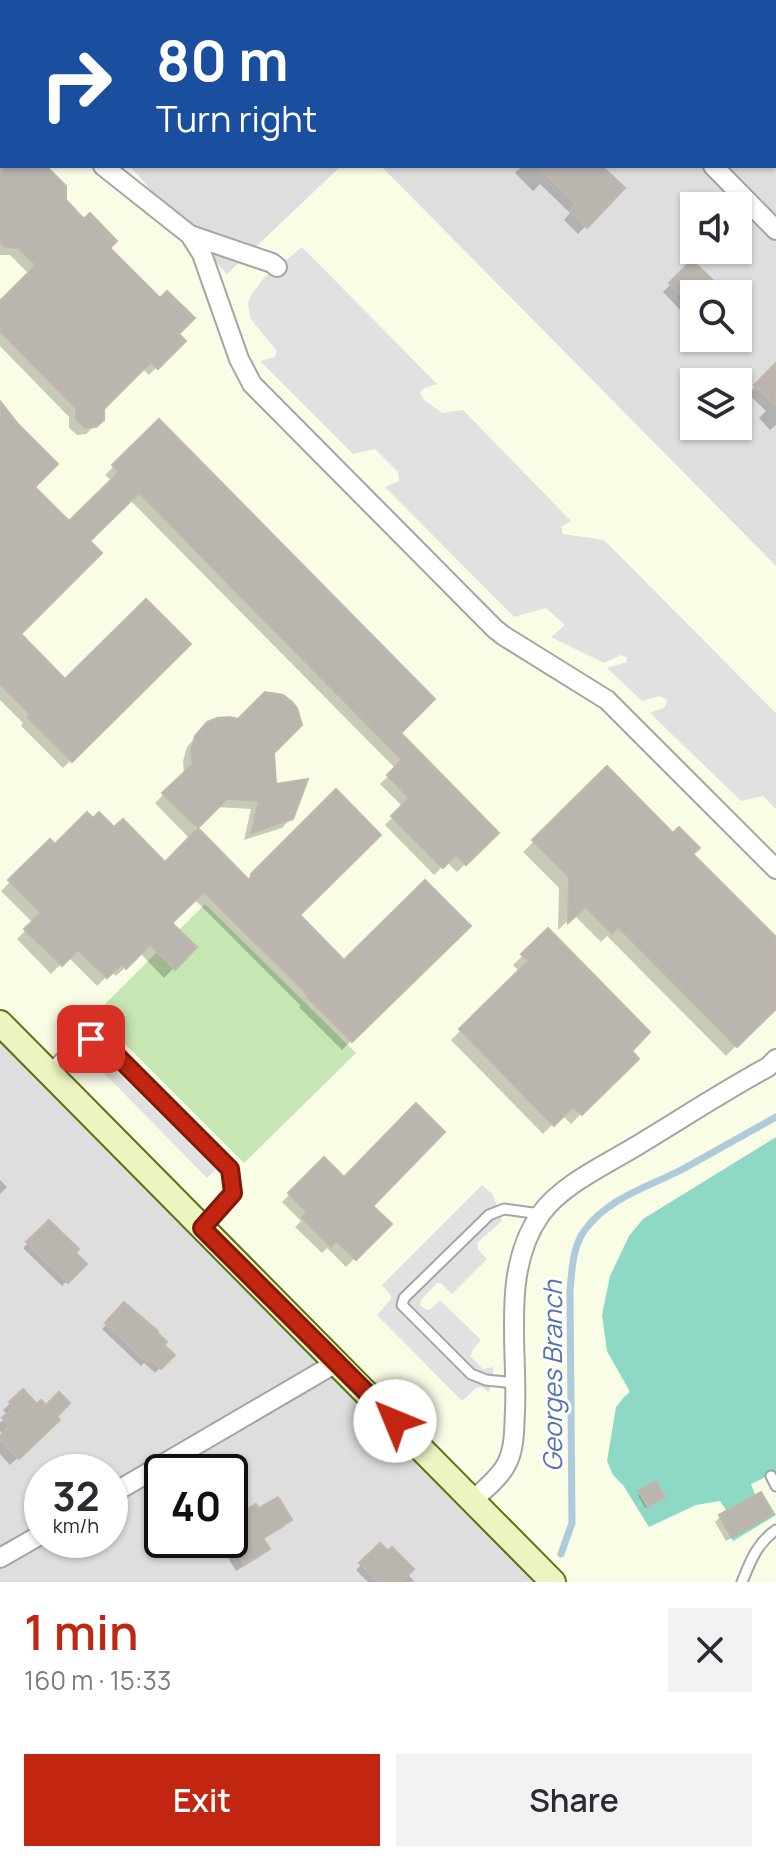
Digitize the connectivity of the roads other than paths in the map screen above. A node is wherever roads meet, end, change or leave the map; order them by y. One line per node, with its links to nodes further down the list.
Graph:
1 (106, 168): 4 (street)
2 (715, 168): 3 (street)
3 (776, 230)
4 (190, 235): 5 (street); 6 (street)
5 (277, 267)
6 (776, 869)
7 (0, 1023): 9 (street)
8 (776, 1059): 10 (street)
9 (46, 1072): 11 (street); 11 (lane)
10 (540, 1214): 13 (street); 13 (lane)
11 (202, 1228): 12 (street)
12 (336, 1363): 14 (street); 15 (street)
13 (516, 1383): 15 (street)
14 (128, 1484)
15 (473, 1500): 19 (street)
16 (776, 1530): 20 (lane)
17 (24, 1544): 18 (street)
18 (0, 1558)
19 (553, 1582)
20 (742, 1582)

